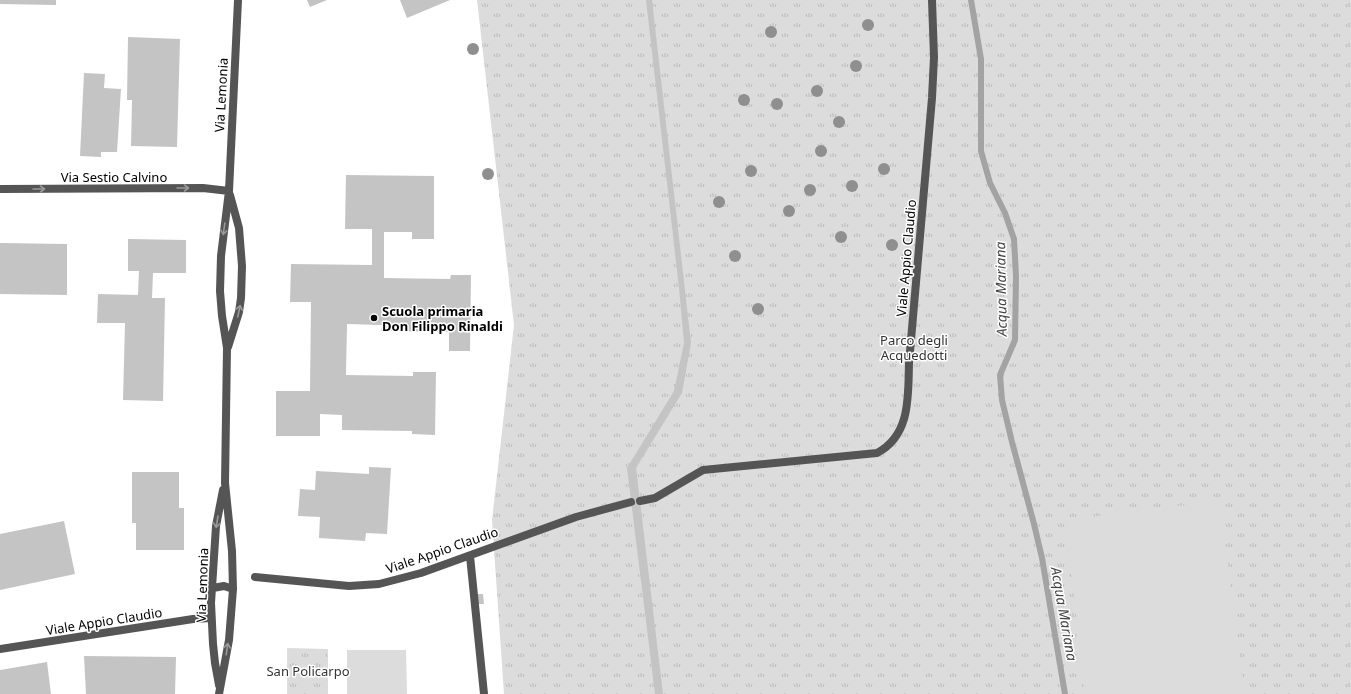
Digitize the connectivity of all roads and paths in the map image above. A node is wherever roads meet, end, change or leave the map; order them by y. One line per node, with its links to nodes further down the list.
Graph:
1 (238, 0): 4 (street, Via Lemonia)
2 (932, 0): 7 (street, Viale Appio Claudio)
3 (0, 189): 4 (street, Via Sestio Calvino, one-way to 4)
4 (229, 191): 5 (street, Via Lemonia, one-way to 5); 5 (street, Via Lemonia, one-way to 4)
5 (227, 348): 6 (street, Via Lemonia)
6 (224, 483): 9 (street, Via Lemonia, one-way to 9); 10 (street, Via Lemonia)
7 (470, 556): 8 (street, Viale Appio Claudio); 14 (street)
8 (255, 577)
9 (213, 588): 10 (street); 11 (street, Via Lemonia)
10 (233, 589): 13 (street, Via Lemonia, one-way to 10)
11 (211, 618): 12 (street, Viale Appio Claudio); 13 (street, Via Lemonia)
12 (0, 649)
13 (219, 690)
14 (484, 694)

